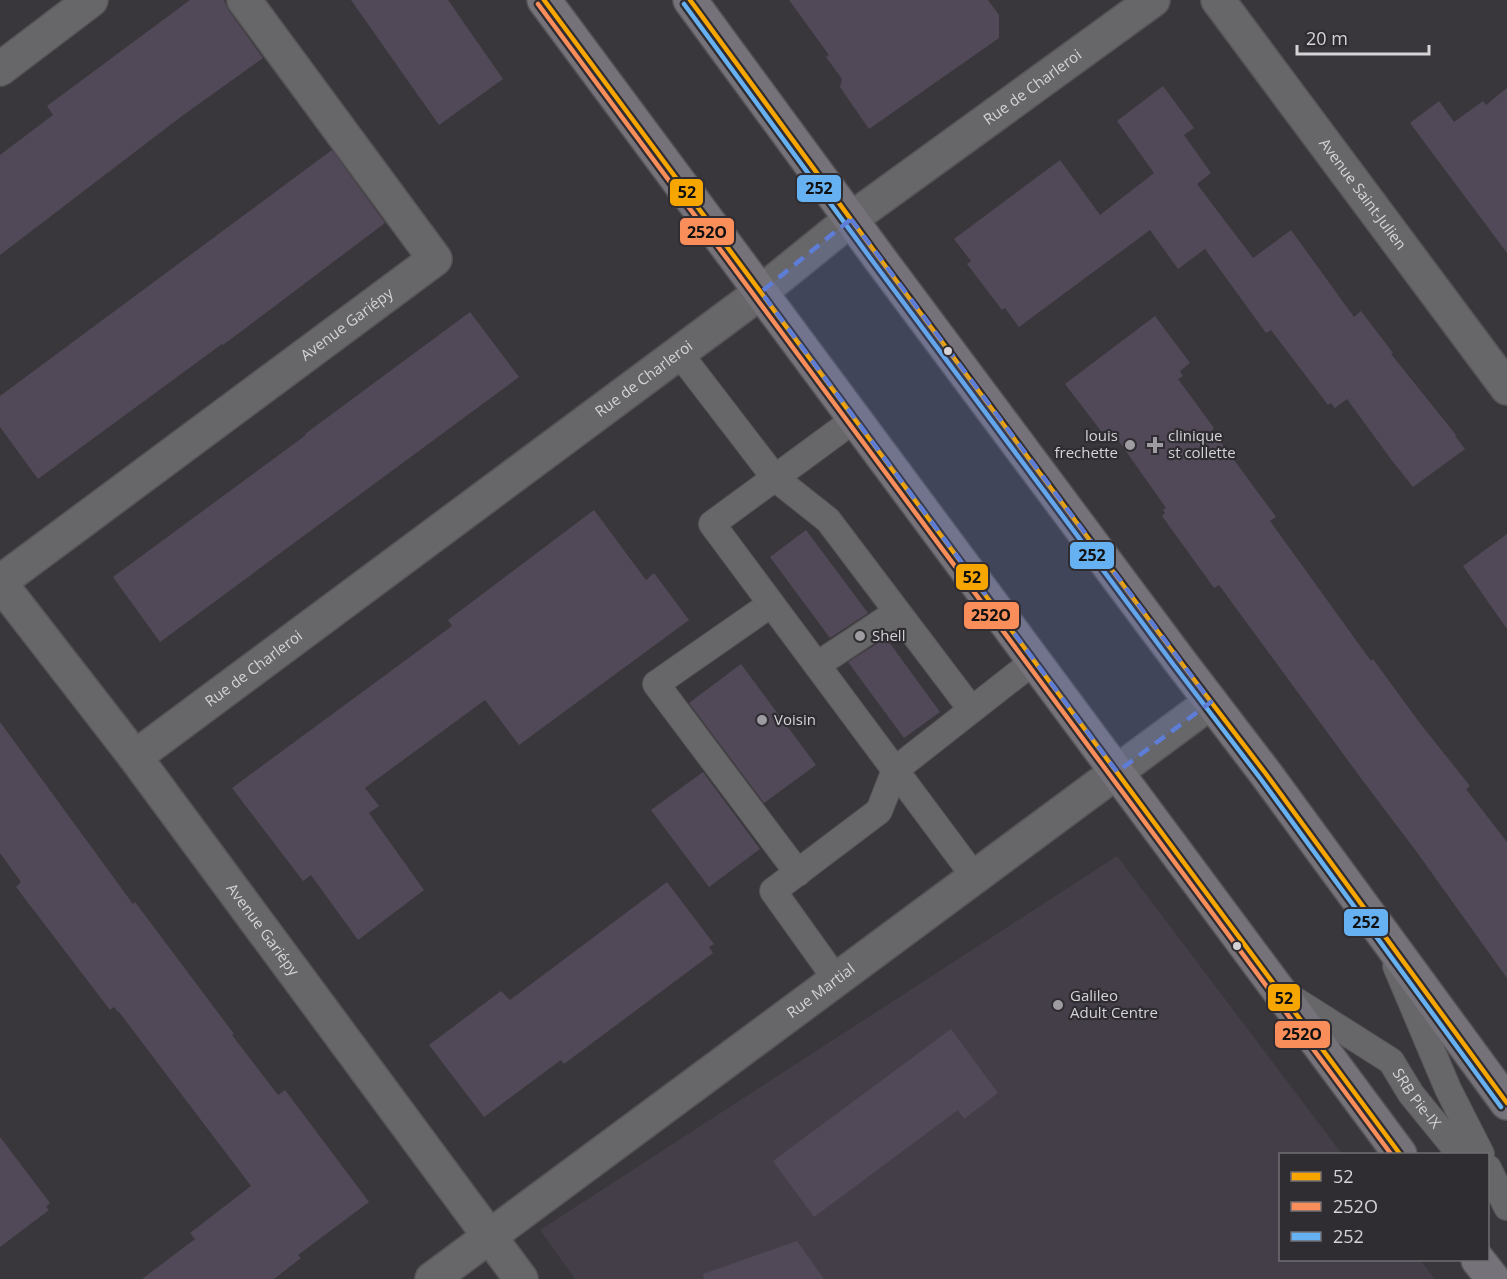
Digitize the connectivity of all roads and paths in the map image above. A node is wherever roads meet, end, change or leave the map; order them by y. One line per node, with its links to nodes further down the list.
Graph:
1 (91, 0): 7 (street)
2 (244, 0): 14 (street, Avenue Gariépy)
3 (544, 0): 9 (main road)
4 (690, 0): 8 (main road)
5 (1153, 0): 8 (street, Rue de Charleroi)
6 (1218, 0): 11 (street, Avenue Saint-Julien)
7 (0, 69)
8 (851, 219): 9 (street, Rue de Charleroi); 19 (main road)
9 (761, 292): 10 (street, Rue de Charleroi); 12 (main road)
10 (679, 353): 13 (lane); 21 (street, Rue de Charleroi)
11 (1507, 387)
12 (855, 419): 13 (lane); 17 (main road)
13 (775, 478): 15 (lane); 16 (lane)
14 (0, 583): 21 (street, Avenue Gariépy)
15 (771, 604): 18 (lane); 24 (lane)
16 (897, 612): 18 (lane); 20 (lane)
17 (1034, 661): 20 (lane); 23 (main road)
18 (817, 665): 22 (lane)
19 (1211, 702): 23 (street, Rue Martial); 26 (main road)
20 (971, 709): 22 (lane)
21 (135, 757): 37 (street, Avenue Gariépy)
22 (895, 770): 24 (lane); 25 (lane)
23 (1117, 772): 25 (street, Rue Martial); 28 (main road)
24 (798, 873): 27 (lane)
25 (974, 876): 27 (street, Rue Martial)
26 (1384, 937): 29 (main road); 32 (lane, SRB Pie-IX)
27 (836, 979): 37 (street, Rue Martial)
28 (1277, 989): 30 (main road); 31 (lane, SRB Pie-IX)
29 (1507, 1103)
30 (1399, 1153)
31 (1458, 1153)
32 (1480, 1153)
33 (1489, 1170): 35 (lane)
34 (1489, 1191): 36 (lane)
35 (1507, 1207)
36 (1507, 1214)
37 (489, 1236): 39 (street, Rue Martial); 40 (street, Avenue Gariépy)
38 (1479, 1261): 41 (main road)
39 (432, 1279)
40 (521, 1279)
41 (1493, 1279)

